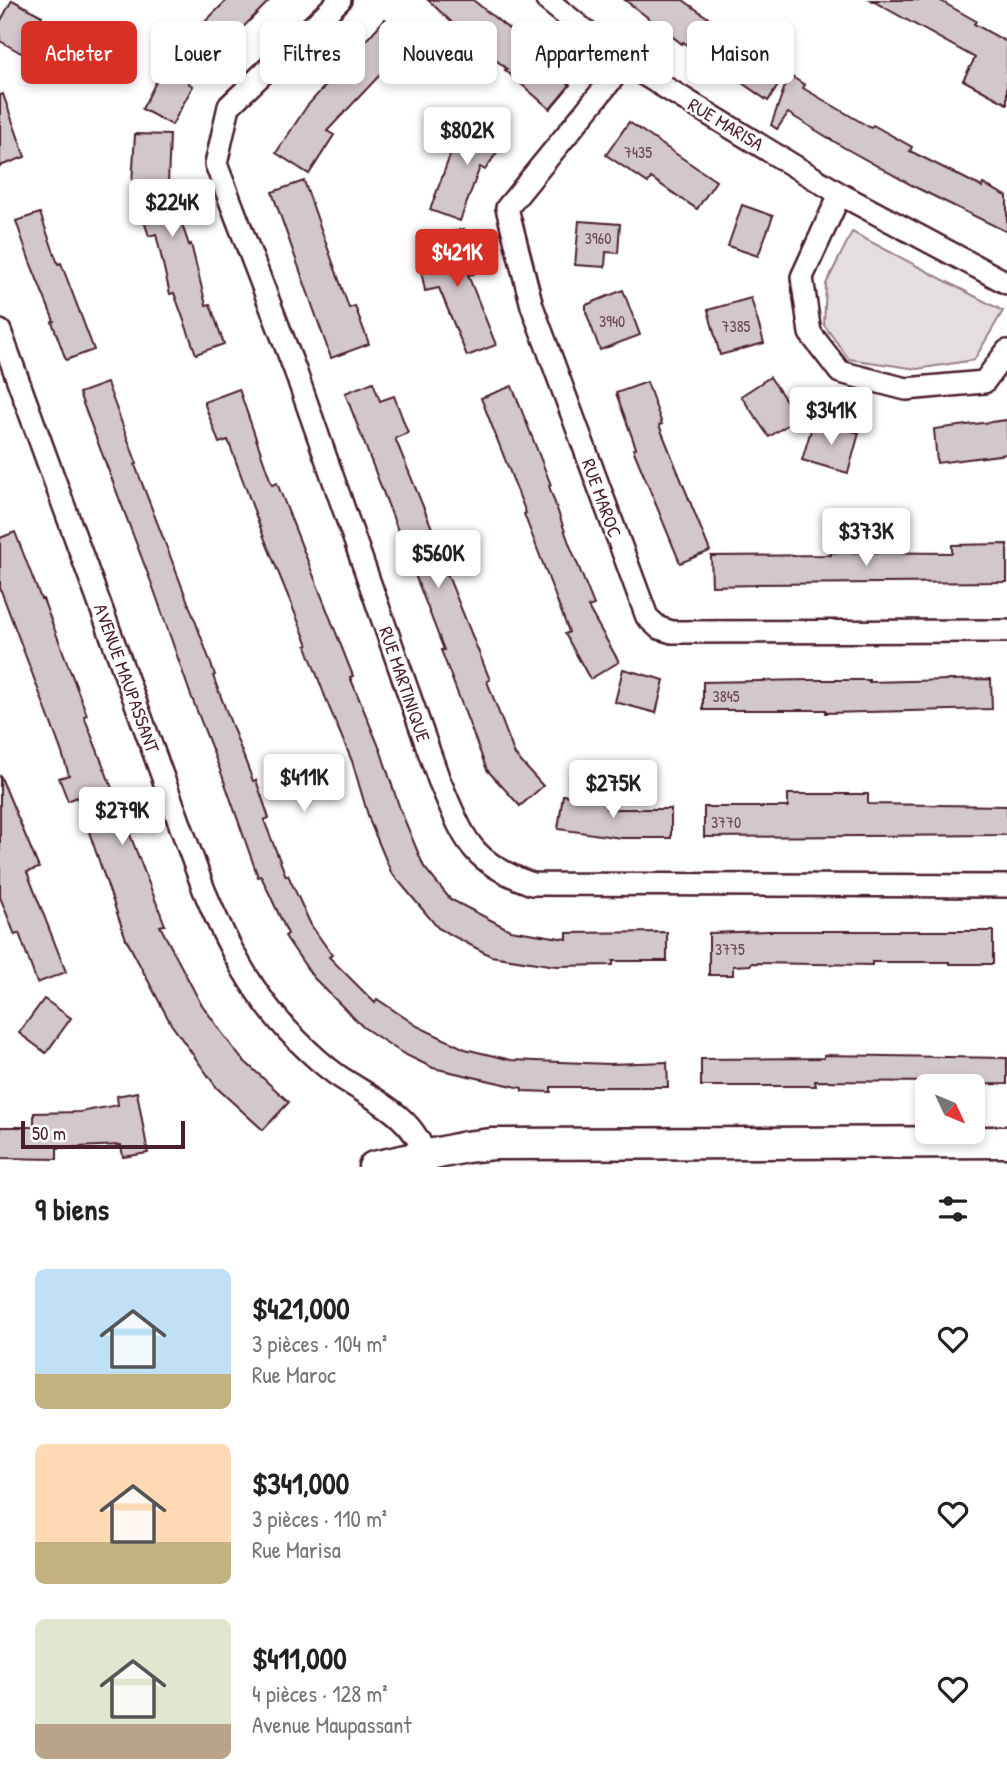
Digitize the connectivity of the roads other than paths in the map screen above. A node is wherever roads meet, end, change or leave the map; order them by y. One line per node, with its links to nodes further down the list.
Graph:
1 (340, 0): 11 (street, RUE MARTINIQUE)
2 (547, 0): 3 (street, RUE MARISA)
3 (573, 21)
4 (608, 84): 10 (street, RUE MAROC)
5 (659, 84): 6 (street, RUE MARISA)
6 (840, 194): 7 (street, RUE MARISA); 9 (street)
7 (1007, 283)
8 (0, 331): 13 (street, AVENUE MAUPASSANT)
9 (1007, 351)
10 (1007, 631)
11 (1007, 886)
12 (1007, 1142): 13 (street)
13 (425, 1156): 14 (street)
14 (374, 1167)

